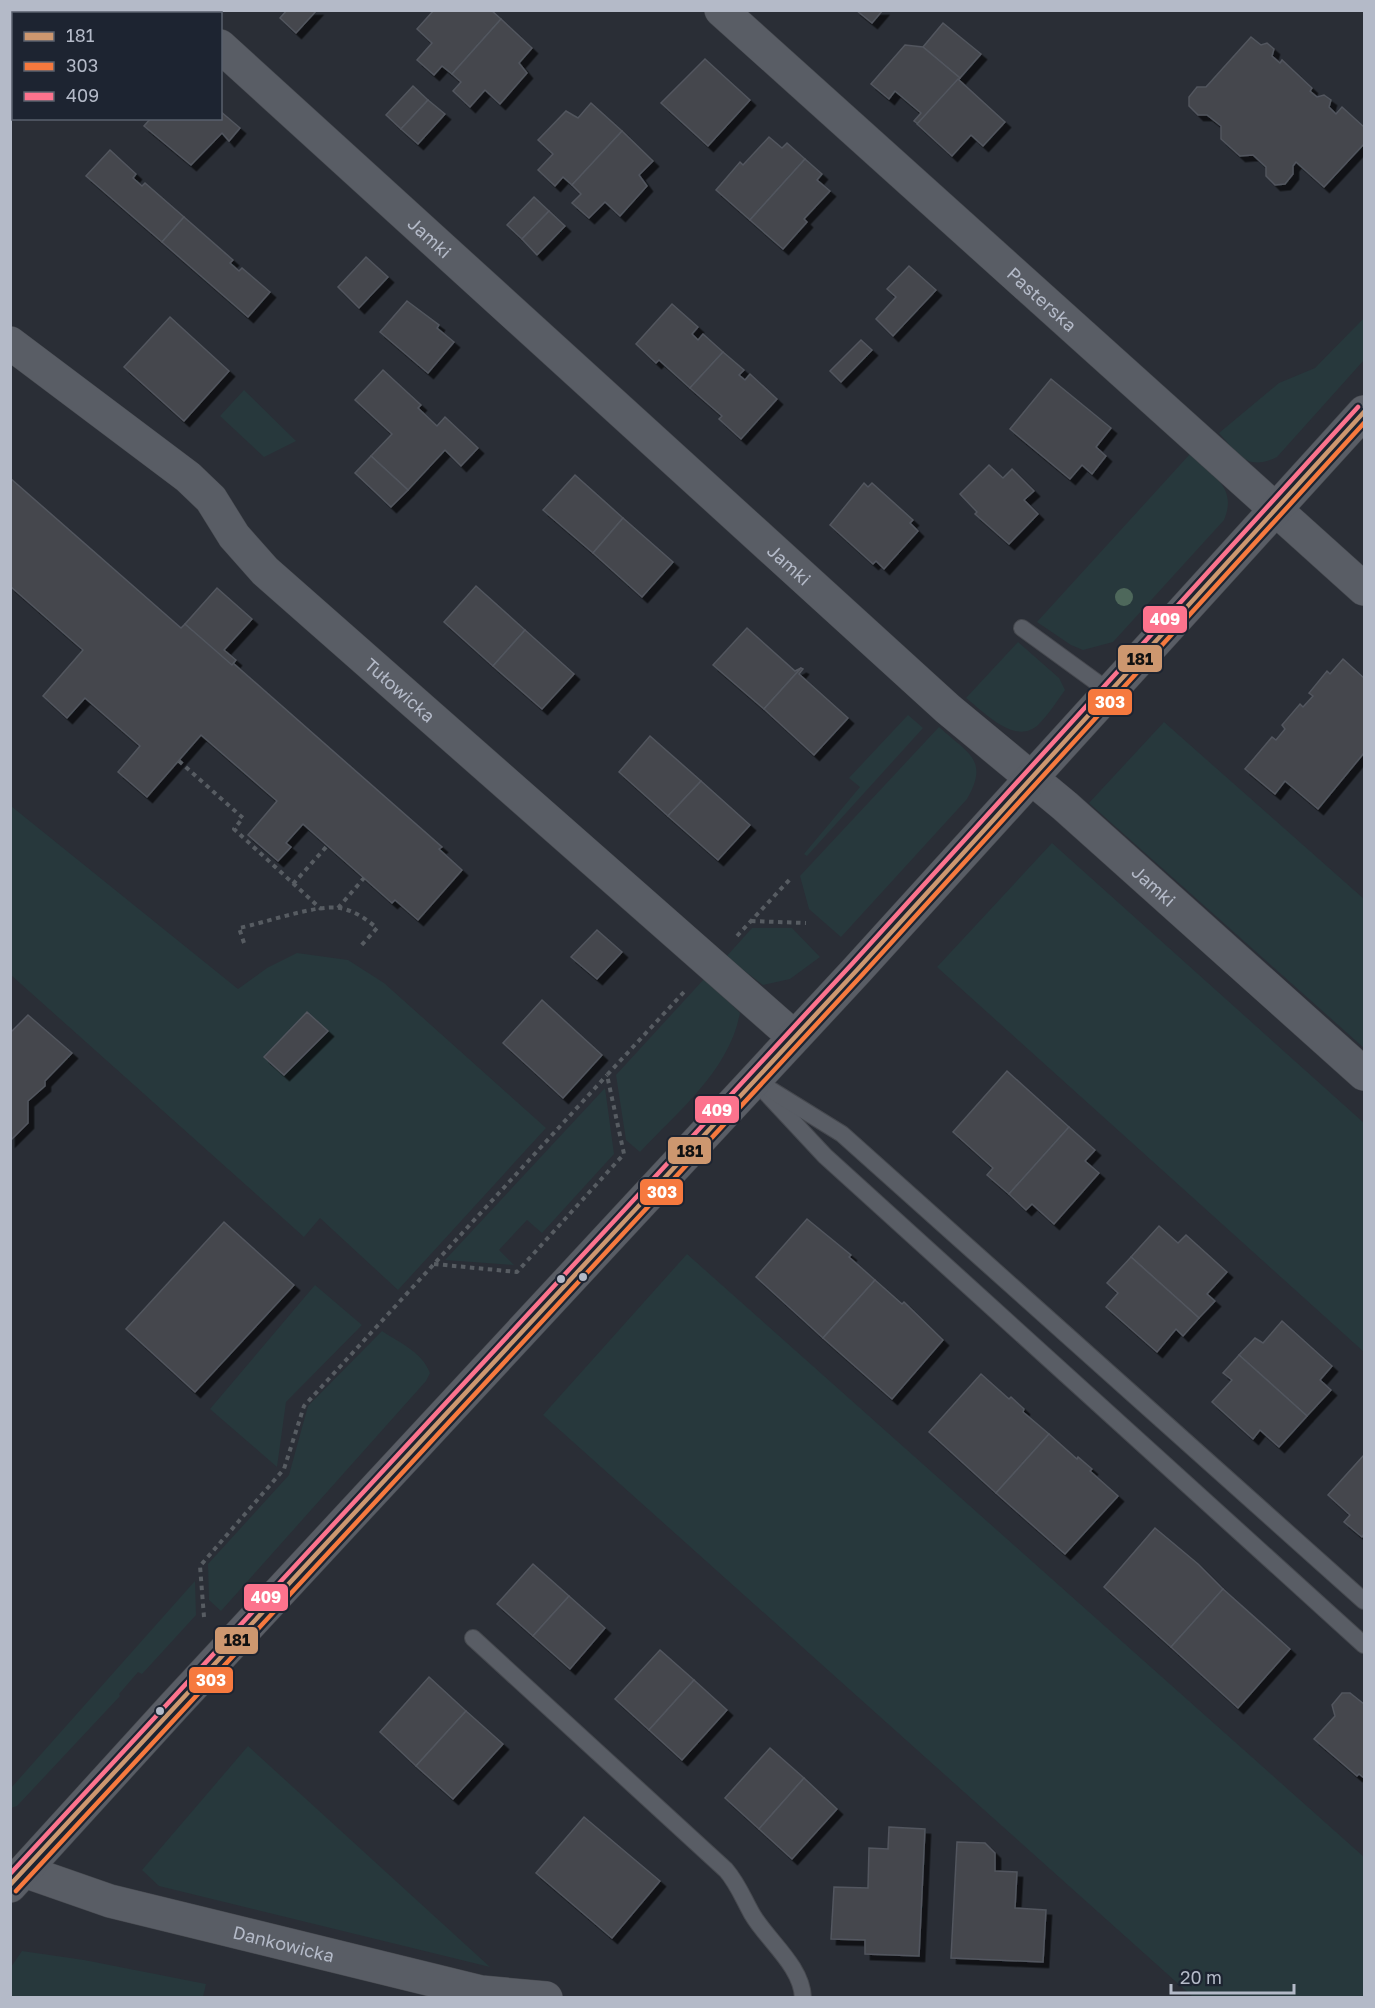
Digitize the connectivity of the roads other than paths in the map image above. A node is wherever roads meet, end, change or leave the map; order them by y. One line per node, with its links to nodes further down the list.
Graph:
1 (721, 10): 5 (street, Pasterska)
2 (222, 48): 9 (street, Jamki)
3 (10, 343): 10 (street, Tułowicka)
4 (1365, 412): 5 (street)
5 (1276, 510): 6 (street, Pasterska); 8 (street)
6 (1365, 589)
7 (1022, 628): 8 (lane)
8 (1110, 692): 9 (street)
9 (1032, 777): 10 (street); 11 (street, Jamki)
10 (794, 1037): 12 (street)
11 (1365, 1074)
12 (755, 1081): 13 (lane); 15 (lane); 16 (street)
13 (1365, 1601)
14 (473, 1638): 19 (lane)
15 (1365, 1645)
16 (17, 1878): 17 (street, Dankowicka)
17 (480, 1995): 18 (street, Dankowicka)
18 (546, 1998)
19 (803, 1998)

